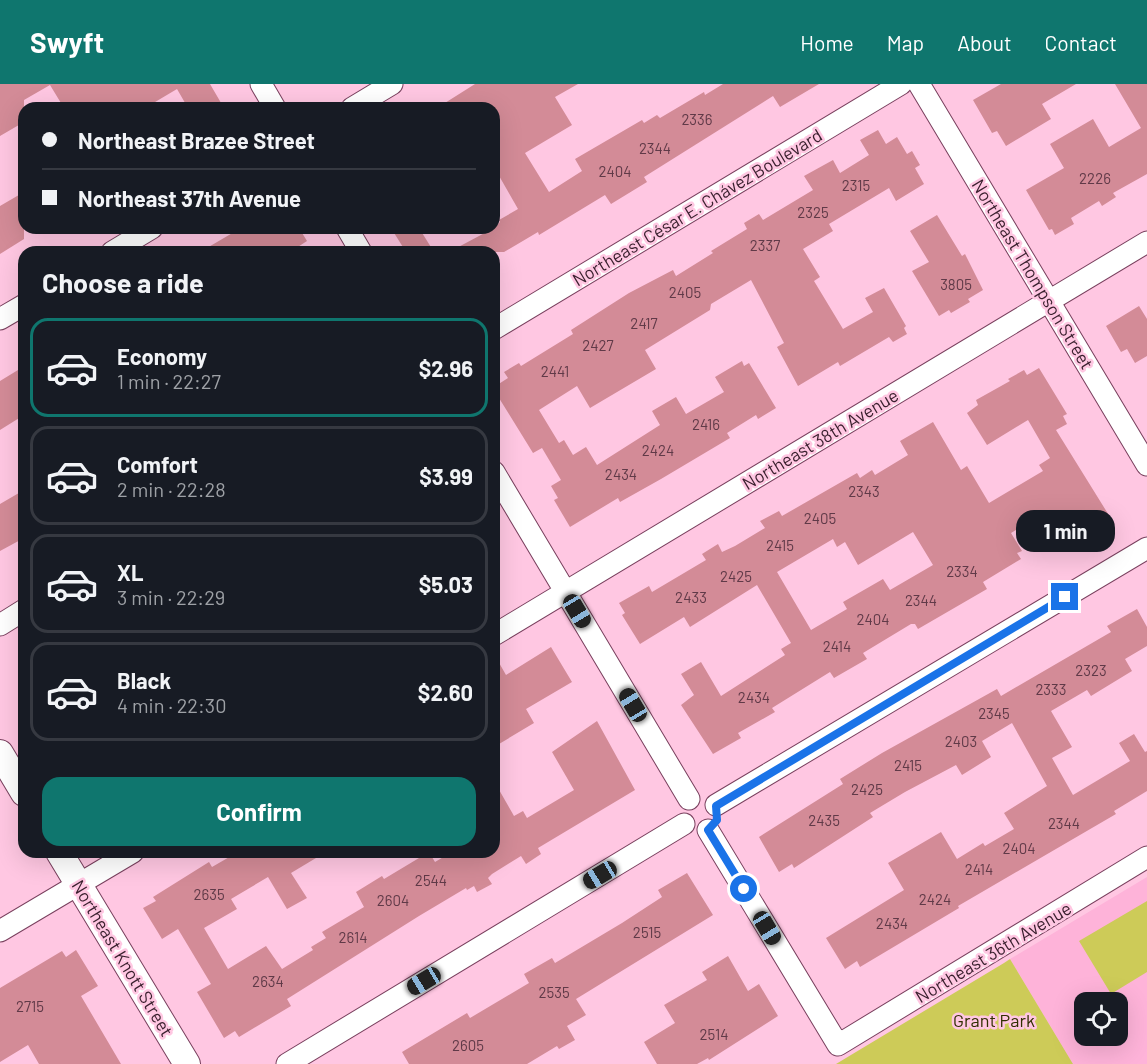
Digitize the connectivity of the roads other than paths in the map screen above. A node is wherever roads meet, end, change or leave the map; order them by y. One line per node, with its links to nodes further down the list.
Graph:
1 (261, 84): 5 (street)
2 (392, 84): 6 (street)
3 (901, 84): 13 (street, Northeast César E. Chávez Boulevard)
4 (920, 84): 10 (street, Northeast Thompson Street)
5 (272, 102)
6 (362, 102)
7 (142, 234): 9 (street)
8 (1147, 242): 10 (street, Northeast 38th Avenue)
9 (122, 246)
10 (1050, 301): 14 (street, Northeast Thompson Street); 17 (street, Northeast 38th Avenue)
11 (18, 308): 12 (street)
12 (0, 319)
13 (500, 325)
14 (1147, 465)
15 (500, 482): 17 (street)
16 (1147, 548): 24 (street)
17 (566, 592): 20 (street, Northeast 38th Avenue); 23 (street)
18 (18, 614): 19 (street)
19 (0, 625)
20 (500, 631)
21 (0, 753): 22 (street)
22 (18, 783)
23 (689, 799): 24 (street); 25 (street)
24 (716, 806): 26 (street)
25 (684, 824): 26 (street); 33 (street)
26 (708, 830): 27 (street, Northeast 36th Avenue)
27 (1147, 857)
28 (63, 858): 30 (street, Northeast Knott Street)
29 (123, 858): 30 (street)
30 (79, 884): 31 (street); 32 (street, Northeast Knott Street)
31 (0, 931)
32 (187, 1064)
33 (287, 1064)

